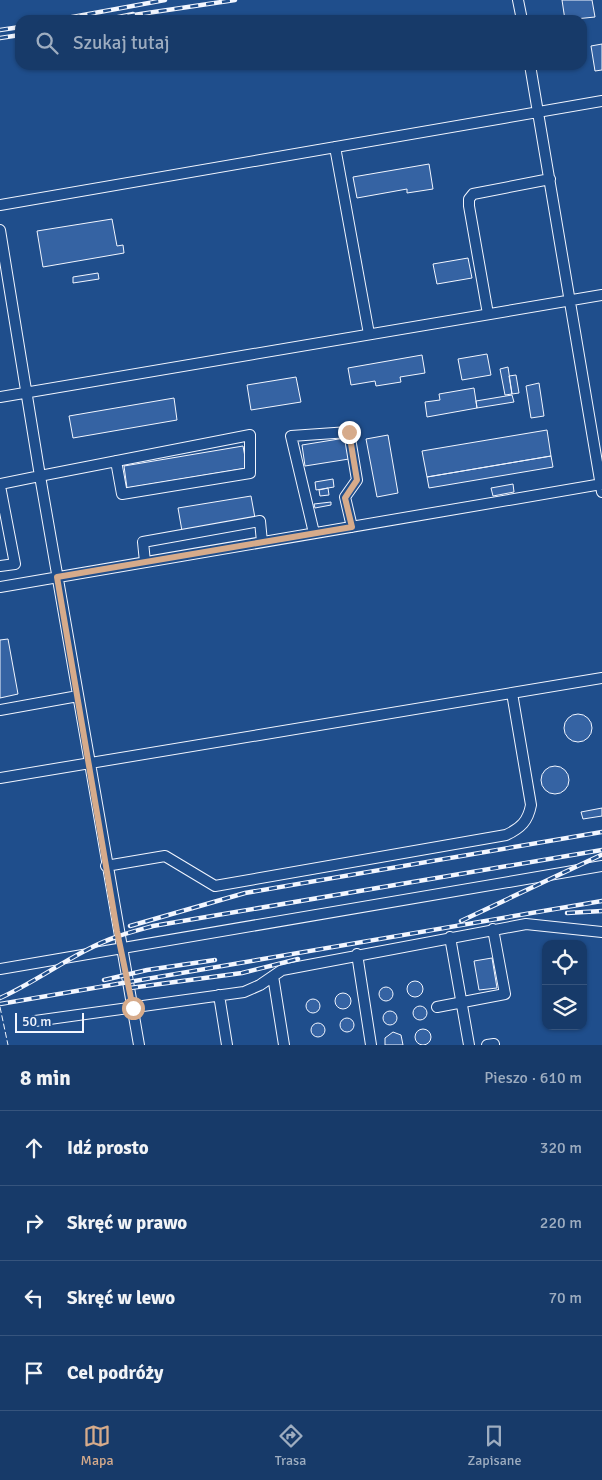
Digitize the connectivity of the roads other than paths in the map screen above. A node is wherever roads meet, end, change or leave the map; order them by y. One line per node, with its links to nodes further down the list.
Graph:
1 (518, 0): 2 (lane)
2 (521, 15)
3 (531, 70): 5 (lane)
4 (602, 101): 5 (lane)
5 (538, 112): 6 (lane); 7 (lane)
6 (335, 147): 8 (lane); 13 (lane)
7 (550, 179): 11 (lane); 12 (lane)
8 (0, 205)
9 (0, 230): 14 (lane)
10 (602, 294): 11 (lane)
11 (570, 300): 12 (lane); 19 (lane)
12 (488, 314): 13 (lane)
13 (369, 334): 14 (lane)
14 (28, 393): 15 (lane); 17 (lane)
15 (0, 397)
16 (116, 461): 16 (lane); 17 (lane)
17 (40, 476): 18 (lane); 25 (lane)
18 (0, 485): 24 (lane)
19 (602, 487): 20 (lane)
20 (352, 527): 21 (lane); 21 (lane)
21 (314, 533): 22 (lane)
22 (262, 542): 23 (lane); 23 (lane)
23 (145, 562): 25 (lane)
24 (0, 566)
25 (57, 577): 26 (lane); 29 (lane)
26 (0, 586)
27 (602, 678): 28 (lane)
28 (512, 693): 31 (lane); 33 (lane)
29 (78, 696): 30 (lane); 31 (lane)
30 (0, 710)
31 (89, 763): 32 (lane); 33 (lane)
32 (0, 778)
33 (106, 866): 38 (lane)
34 (602, 866): 38 (lane)
35 (494, 929): 36 (lane); 37 (lane); 43 (lane)
36 (602, 932)
37 (450, 937): 39 (lane); 43 (lane)
38 (120, 947): 40 (lane); 45 (lane)
39 (357, 954): 41 (lane); 50 (lane)
40 (0, 969)
41 (273, 976): 42 (lane); 49 (lane)
42 (219, 996): 45 (lane); 48 (lane)
43 (462, 1003): 44 (lane); 51 (lane)
44 (437, 1007)
45 (133, 1008): 46 (lane); 47 (lane)
46 (35, 1021)
47 (138, 1045)
48 (227, 1045)
49 (284, 1045)
50 (371, 1045)
51 (469, 1045)

